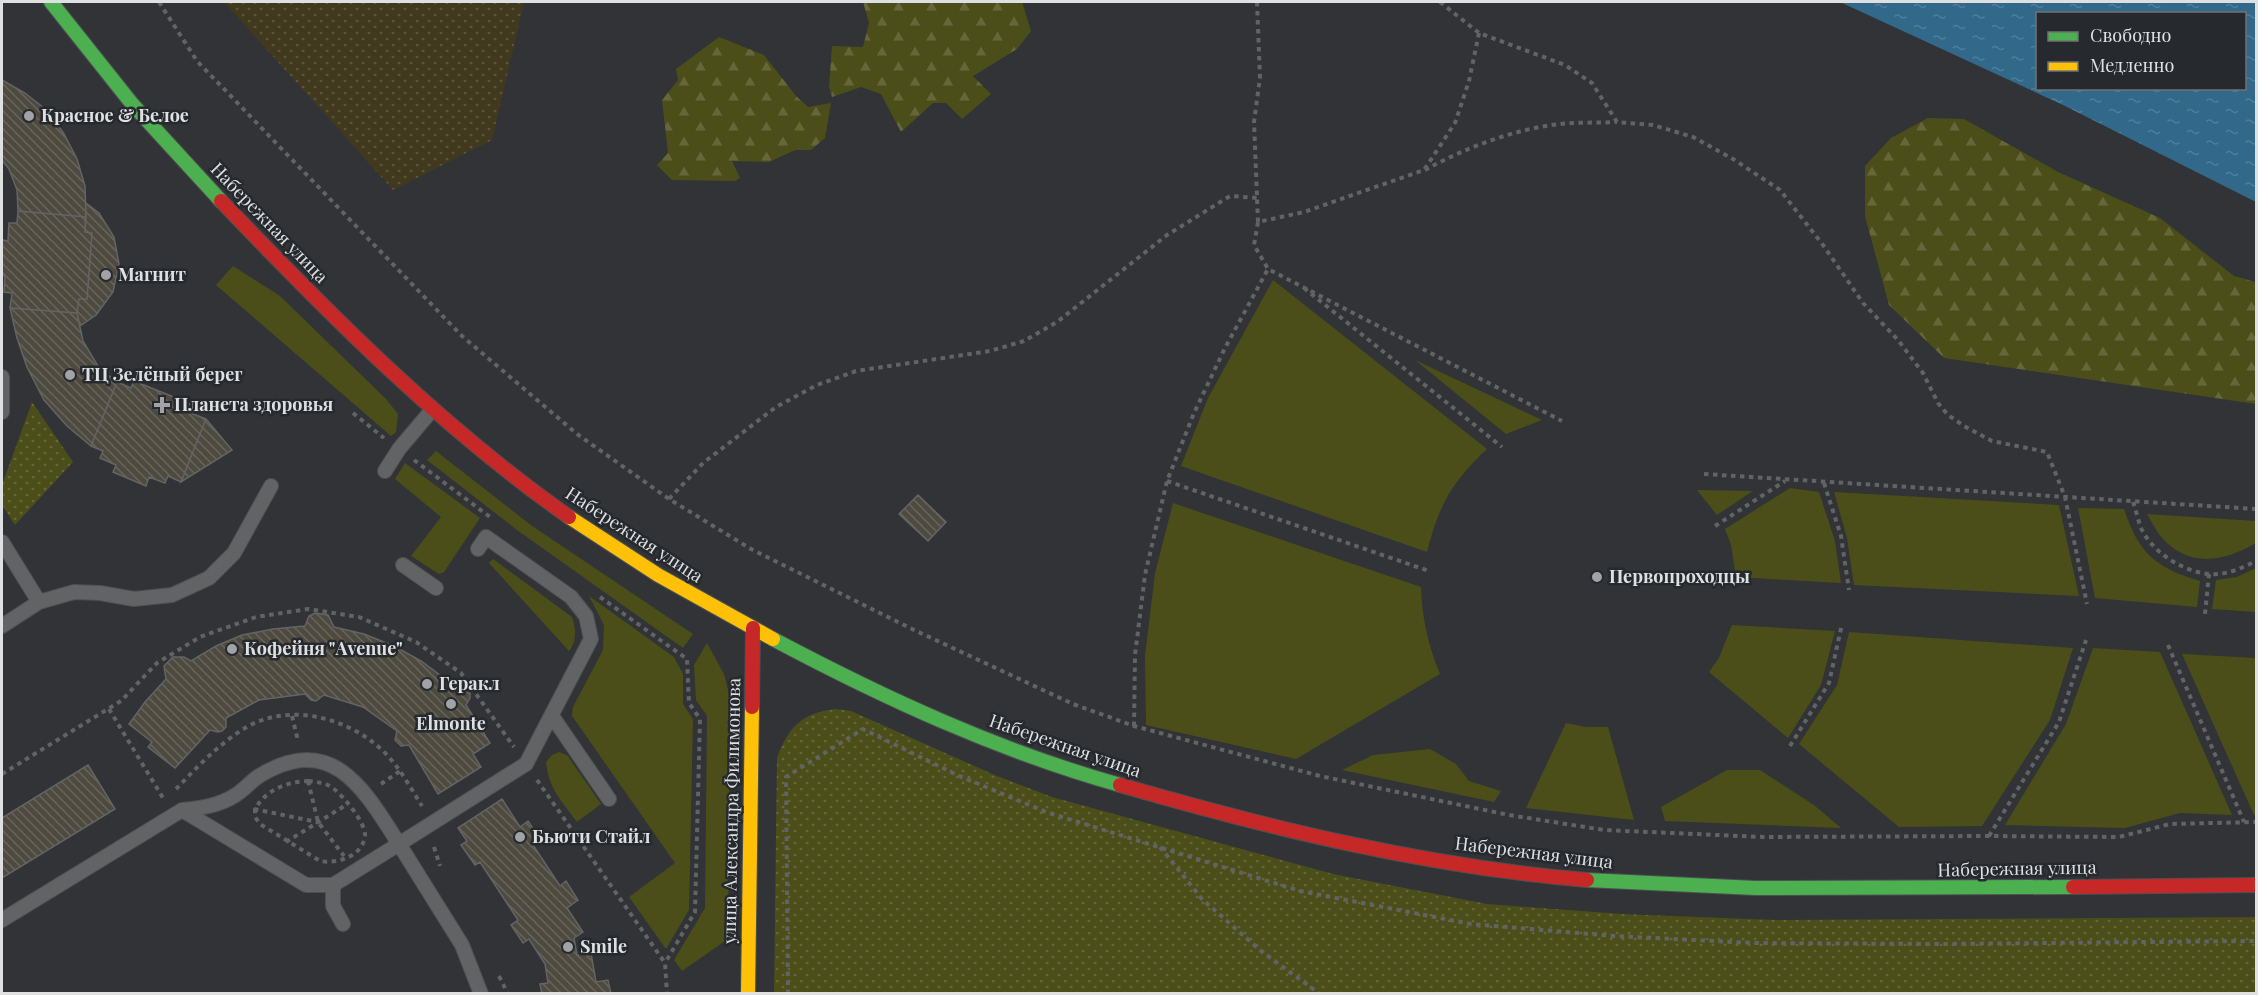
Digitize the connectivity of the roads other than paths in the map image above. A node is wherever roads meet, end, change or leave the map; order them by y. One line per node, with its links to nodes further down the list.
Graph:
1 (51, 2): 3 (main road, Набережная улица)
2 (2, 379): 4 (lane)
3 (432, 410): 5 (lane); 13 (main road, Набережная улица)
4 (2, 412)
5 (385, 471)
6 (271, 486): 11 (lane)
7 (2, 542): 11 (lane)
8 (478, 549): 14 (lane)
9 (403, 565): 10 (lane)
10 (436, 588)
11 (39, 602): 12 (lane)
12 (2, 626)
13 (753, 628): 19 (main road, Набережная улица); 23 (main road, улица Александра Филимонова)
14 (552, 716): 15 (lane); 17 (lane)
15 (609, 799)
16 (182, 810): 17 (lane); 18 (lane); 20 (lane)
17 (399, 844): 18 (lane); 22 (lane)
18 (333, 885): 21 (lane)
19 (2256, 885)
20 (2, 920)
21 (343, 924)
22 (481, 993)
23 (748, 993)

